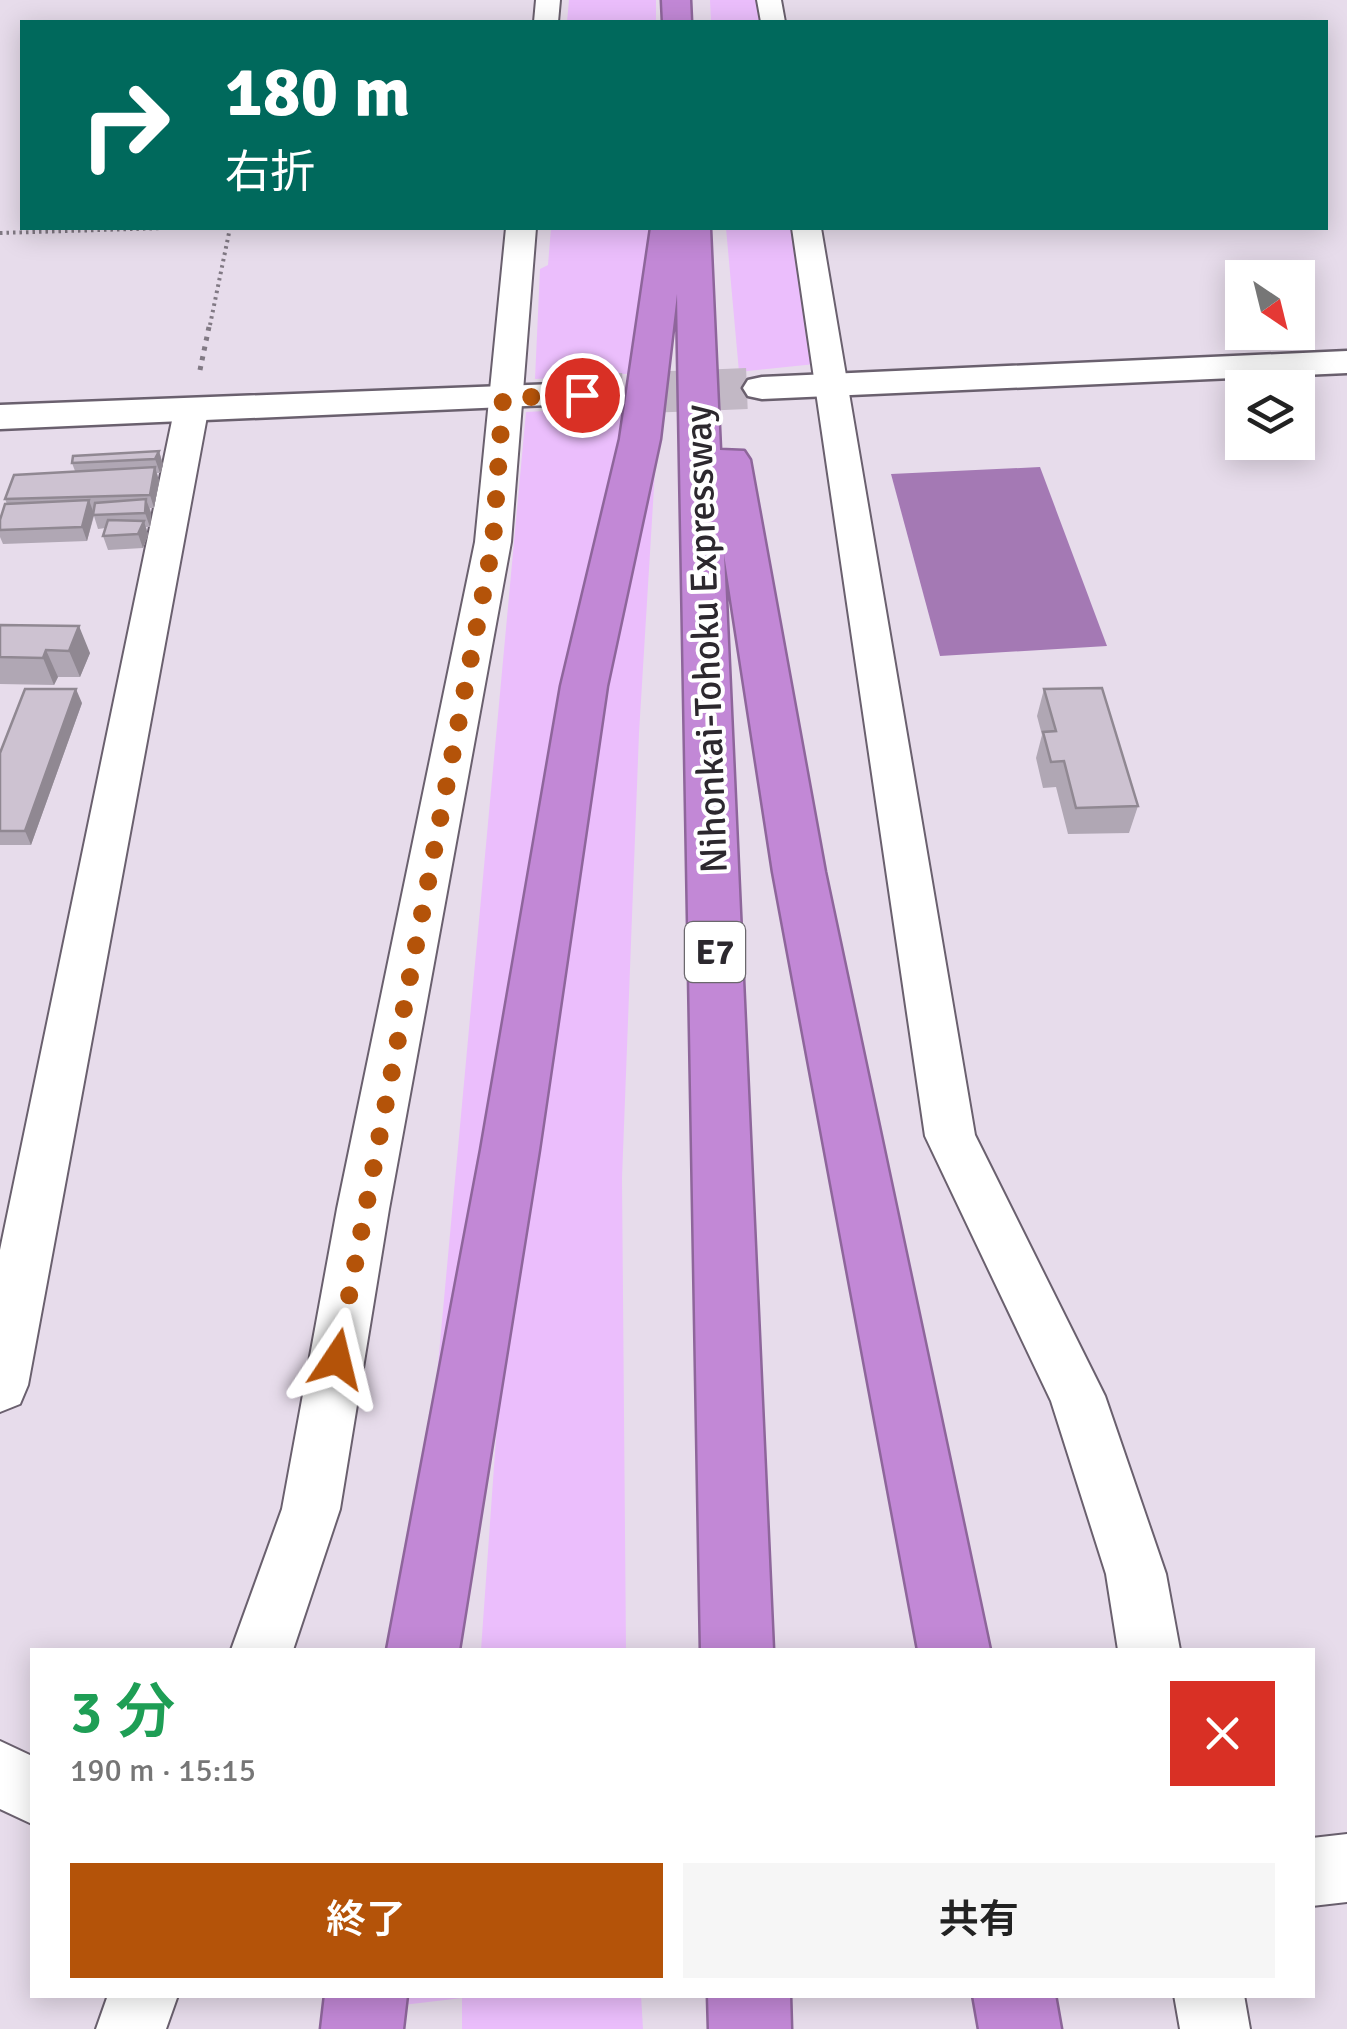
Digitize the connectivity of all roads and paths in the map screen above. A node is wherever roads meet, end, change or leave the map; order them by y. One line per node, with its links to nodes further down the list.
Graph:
1 (100, 230): 5 (path)
2 (230, 230): 12 (path)
3 (521, 230): 11 (street)
4 (806, 230): 8 (street)
5 (0, 233)
6 (685, 237): 16 (highway); 17 (highway, Nihonkai-Tohoku Expressway / E7); 18 (highway)
7 (1347, 362): 8 (street)
8 (831, 385): 9 (street); 19 (street)
9 (762, 388)
10 (582, 395): 11 (street)
11 (503, 398): 12 (street); 15 (street)
12 (191, 410): 13 (street); 14 (street)
13 (0, 417)
14 (0, 1385)
15 (263, 1648)
16 (423, 1648)
17 (737, 1648)
18 (954, 1648)
19 (1149, 1648)
20 (0, 1774): 21 (street)
21 (30, 1790)
22 (1347, 1868): 23 (street)
23 (1315, 1872)
24 (142, 1998): 29 (street)
25 (366, 1998): 30 (highway)
26 (749, 1998): 31 (highway)
27 (1015, 1998): 32 (highway)
28 (1210, 1998): 33 (street)
29 (130, 2029)
30 (362, 2029)
31 (750, 2029)
32 (1020, 2029)
33 (1215, 2029)

